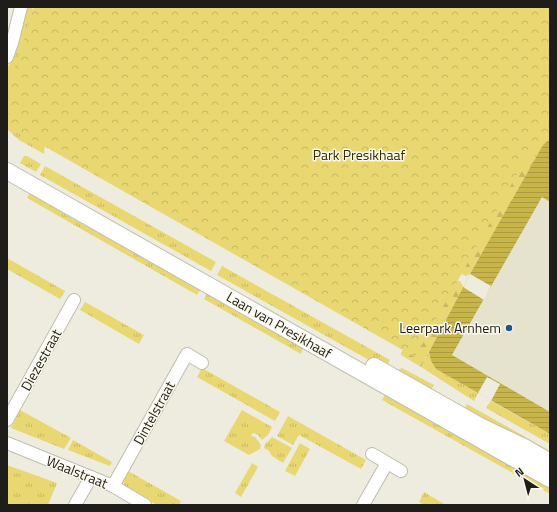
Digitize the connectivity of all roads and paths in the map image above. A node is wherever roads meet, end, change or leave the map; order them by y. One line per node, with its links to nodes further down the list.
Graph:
1 (21, 7): 2 (street)
2 (7, 56)
3 (8, 168): 9 (street, Laan van Presikhaaf); 13 (street, Laan van Presikhaaf)
4 (74, 300): 6 (street, Diezestraat)
5 (202, 363): 14 (street, Dintelstraat)
6 (7, 420)
7 (7, 443): 12 (street, Waalstraat)
8 (372, 454): 10 (street)
9 (550, 462)
10 (387, 463): 11 (street); 17 (street)
11 (401, 471)
12 (91, 477): 14 (street, Waalstraat); 15 (street)
13 (550, 479)
14 (113, 486): 16 (street, Waalstraat)
15 (75, 505)
16 (144, 505)
17 (363, 505)

